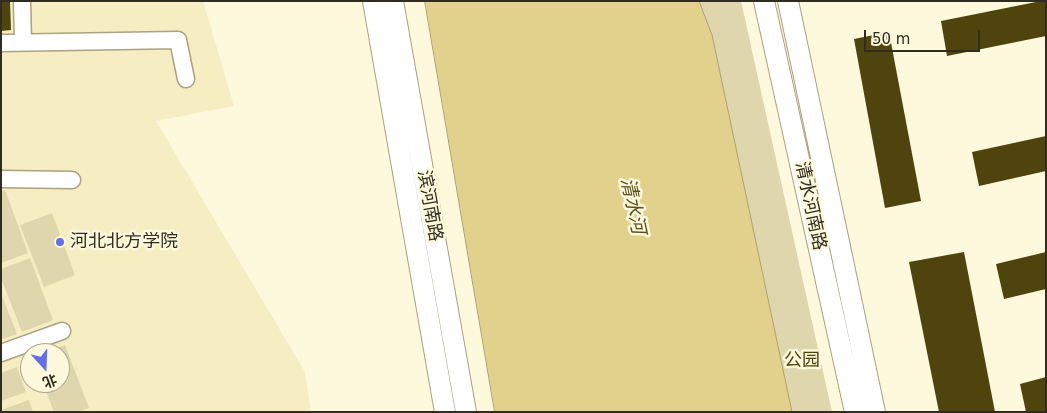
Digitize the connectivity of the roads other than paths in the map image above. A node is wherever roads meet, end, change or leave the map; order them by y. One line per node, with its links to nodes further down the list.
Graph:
1 (22, 1): 6 (lane)
2 (373, 1): 13 (main road, 滨河南路)
3 (392, 1): 14 (main road, 滨河南路)
4 (764, 1): 15 (main road, 清水河南路)
5 (788, 1): 16 (main road, 清水河南路)
6 (23, 42): 7 (lane); 8 (lane)
7 (1, 43)
8 (186, 79)
9 (1, 179): 10 (lane)
10 (72, 180)
11 (62, 331): 12 (lane)
12 (1, 353)
13 (445, 412)
14 (466, 412)
15 (855, 412)
16 (875, 412)

